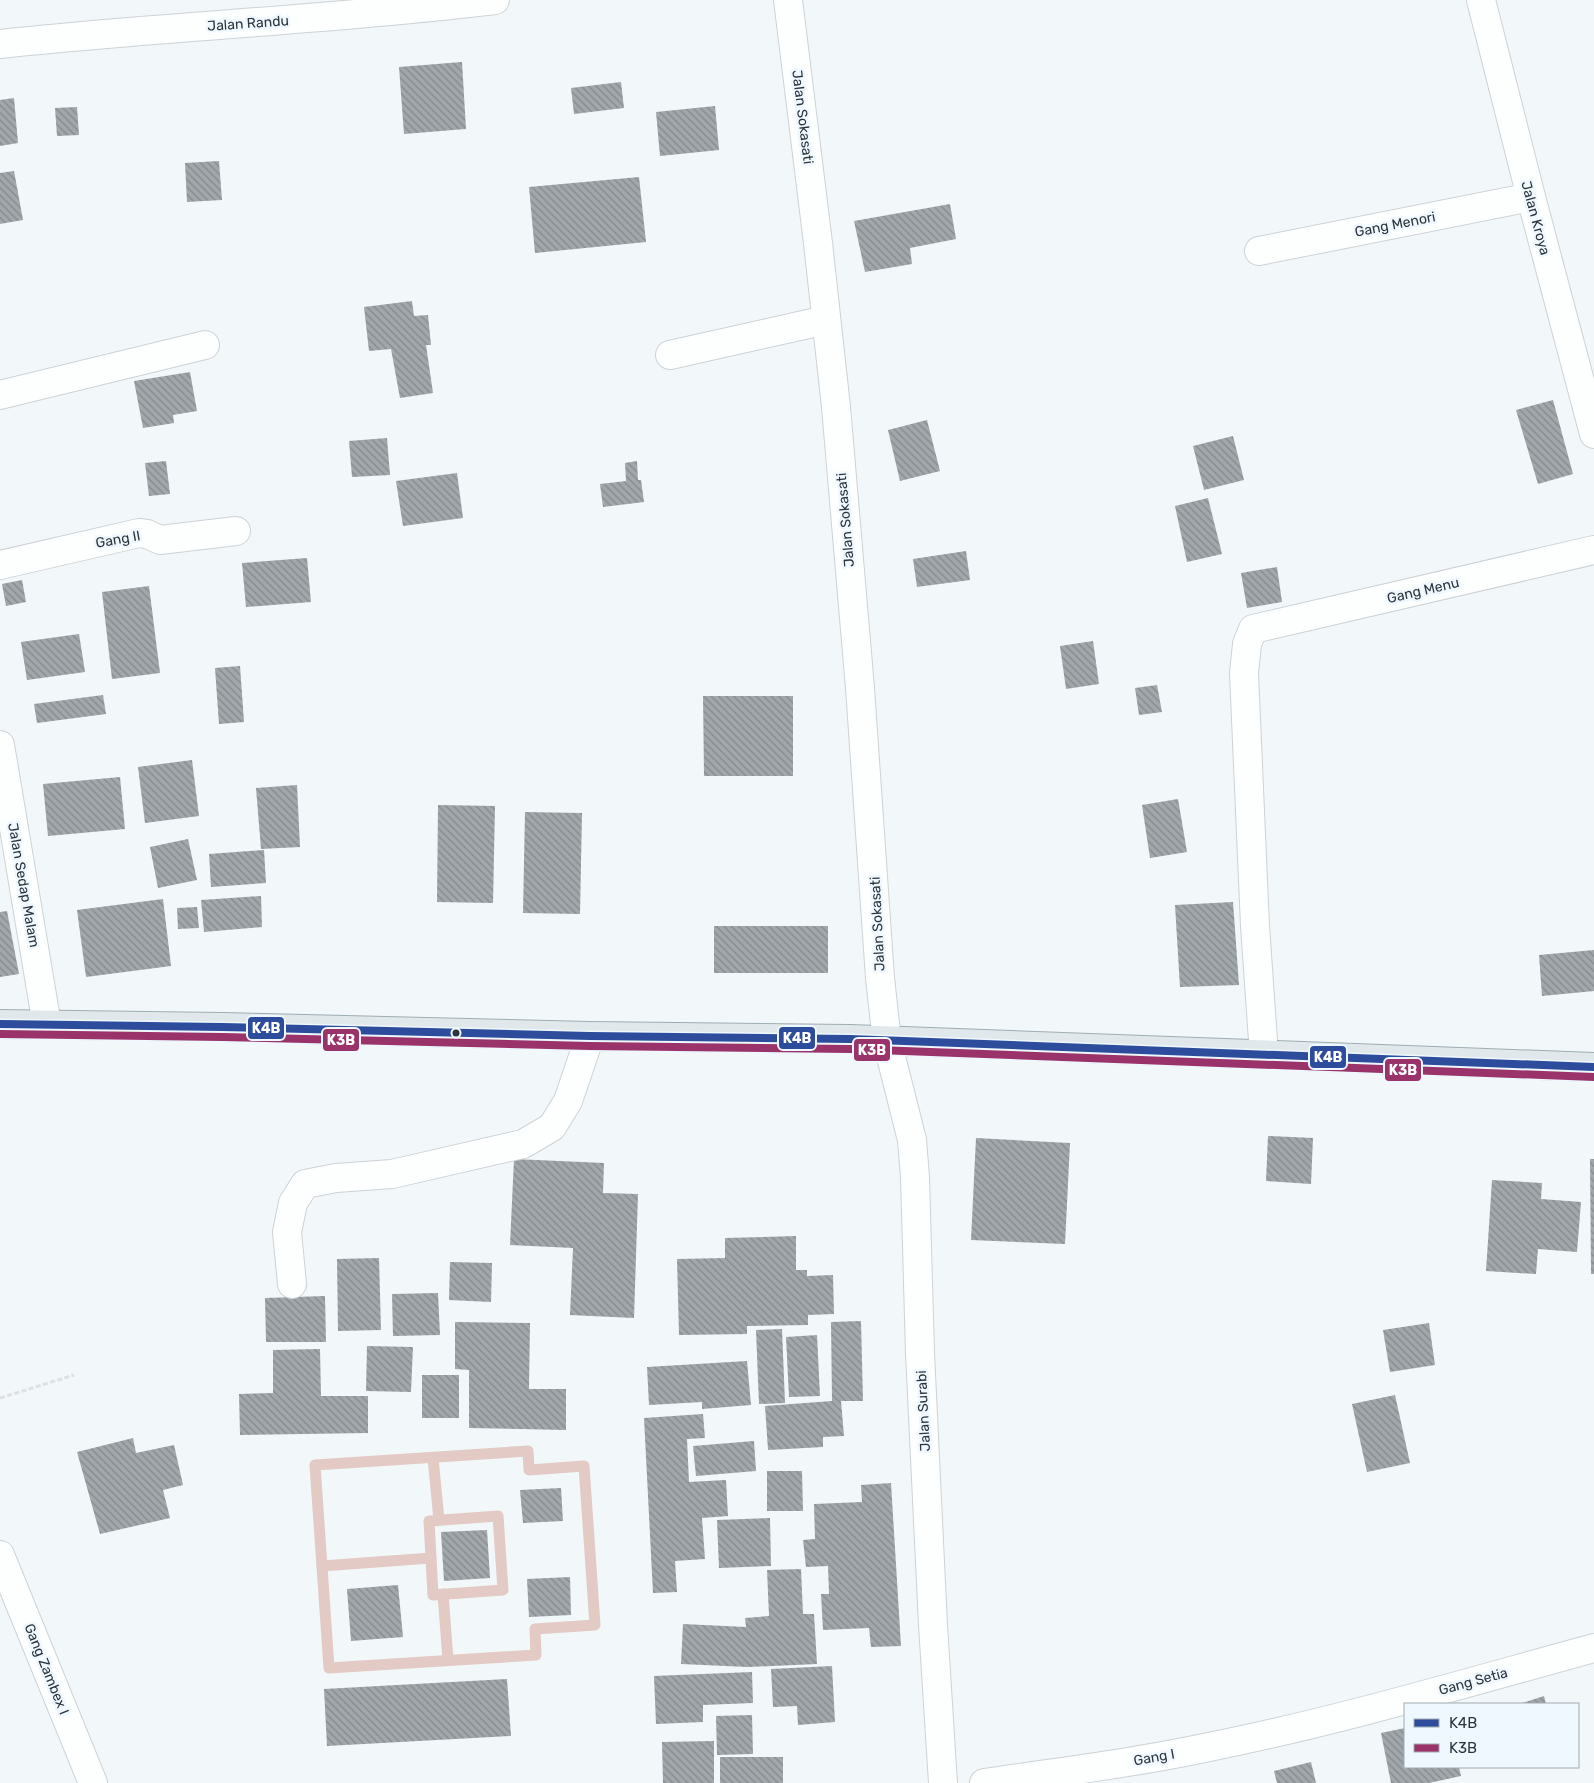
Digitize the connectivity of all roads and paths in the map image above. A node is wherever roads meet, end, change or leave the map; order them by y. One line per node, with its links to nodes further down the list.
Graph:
1 (490, 0): 2 (street, Jalan Randu); 5 (street, Jalan Randu)
2 (495, 0)
3 (788, 0): 8 (street, Jalan Sokasati)
4 (1481, 0): 6 (street, Jalan Kroya)
5 (0, 44)
6 (1531, 197): 7 (street, Gang Menori); 12 (street, Jalan Kroya)
7 (1259, 251)
8 (826, 320): 10 (street); 20 (street, Jalan Sokasati)
9 (205, 344): 11 (street)
10 (670, 355)
11 (0, 395)
12 (1594, 434)
13 (236, 531): 15 (street, Gang II)
14 (1594, 550): 21 (street, Gang Menu)
15 (0, 565)
16 (0, 745): 18 (street, Jalan Sedap Malam)
17 (0, 1024): 18 (main road)
18 (48, 1025): 19 (main road)
19 (590, 1036): 20 (main road); 23 (street)
20 (887, 1041): 21 (main road); 30 (street, Jalan Surabi)
21 (1264, 1055): 22 (main road)
22 (1594, 1067)
23 (292, 1284)
24 (74, 1375): 25 (path)
25 (0, 1398)
26 (0, 1555): 29 (street, Gang Zambex I)
27 (1594, 1648): 28 (street, Gang Setia)
28 (1322, 1721): 31 (street, Gang I)
29 (93, 1783)
30 (943, 1783)
31 (984, 1783)

